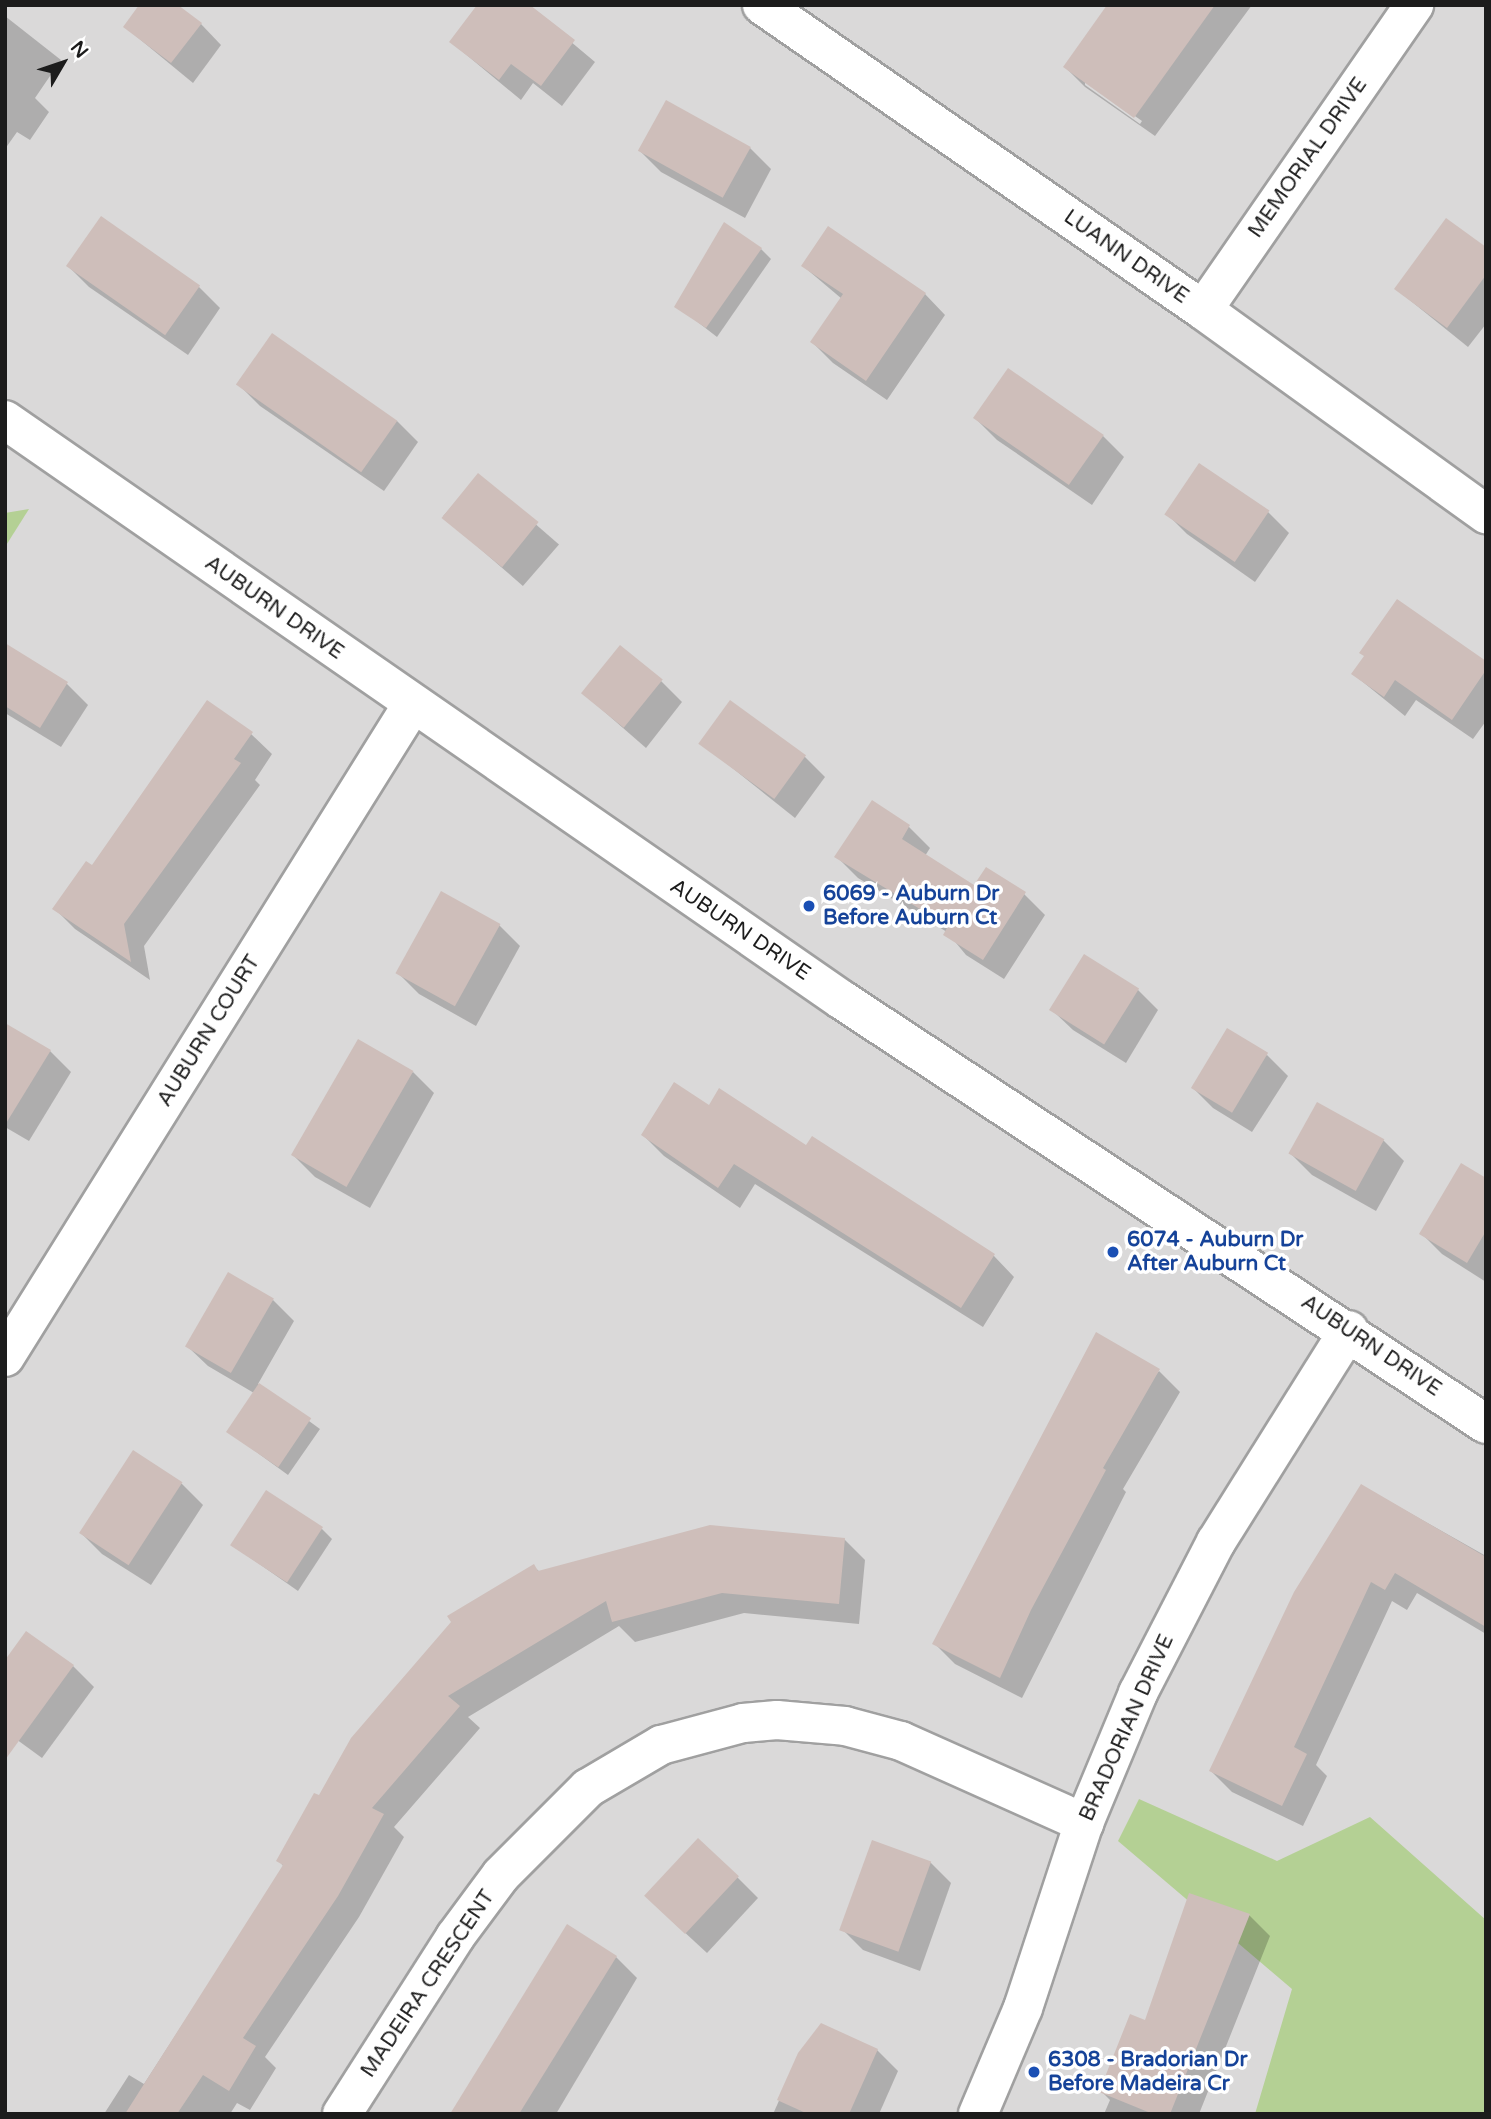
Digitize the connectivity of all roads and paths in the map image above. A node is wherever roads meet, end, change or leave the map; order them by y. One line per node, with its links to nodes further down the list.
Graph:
1 (762, 5): 3 (street, LUANN DRIVE)
2 (1414, 5): 3 (street, MEMORIAL DRIVE)
3 (1203, 310): 5 (street, LUANN DRIVE)
4 (5, 420): 6 (street, AUBURN DRIVE)
5 (1486, 514)
6 (412, 705): 7 (street, AUBURN DRIVE); 8 (street, AUBURN COURT)
7 (1349, 1330): 9 (street, AUBURN DRIVE); 10 (street, BRADORIAN DRIVE)
8 (5, 1357)
9 (1486, 1424)
10 (1084, 1823): 11 (street, MADEIRA CRESCENT); 12 (street, BRADORIAN DRIVE)
11 (342, 2114)
12 (978, 2114)

